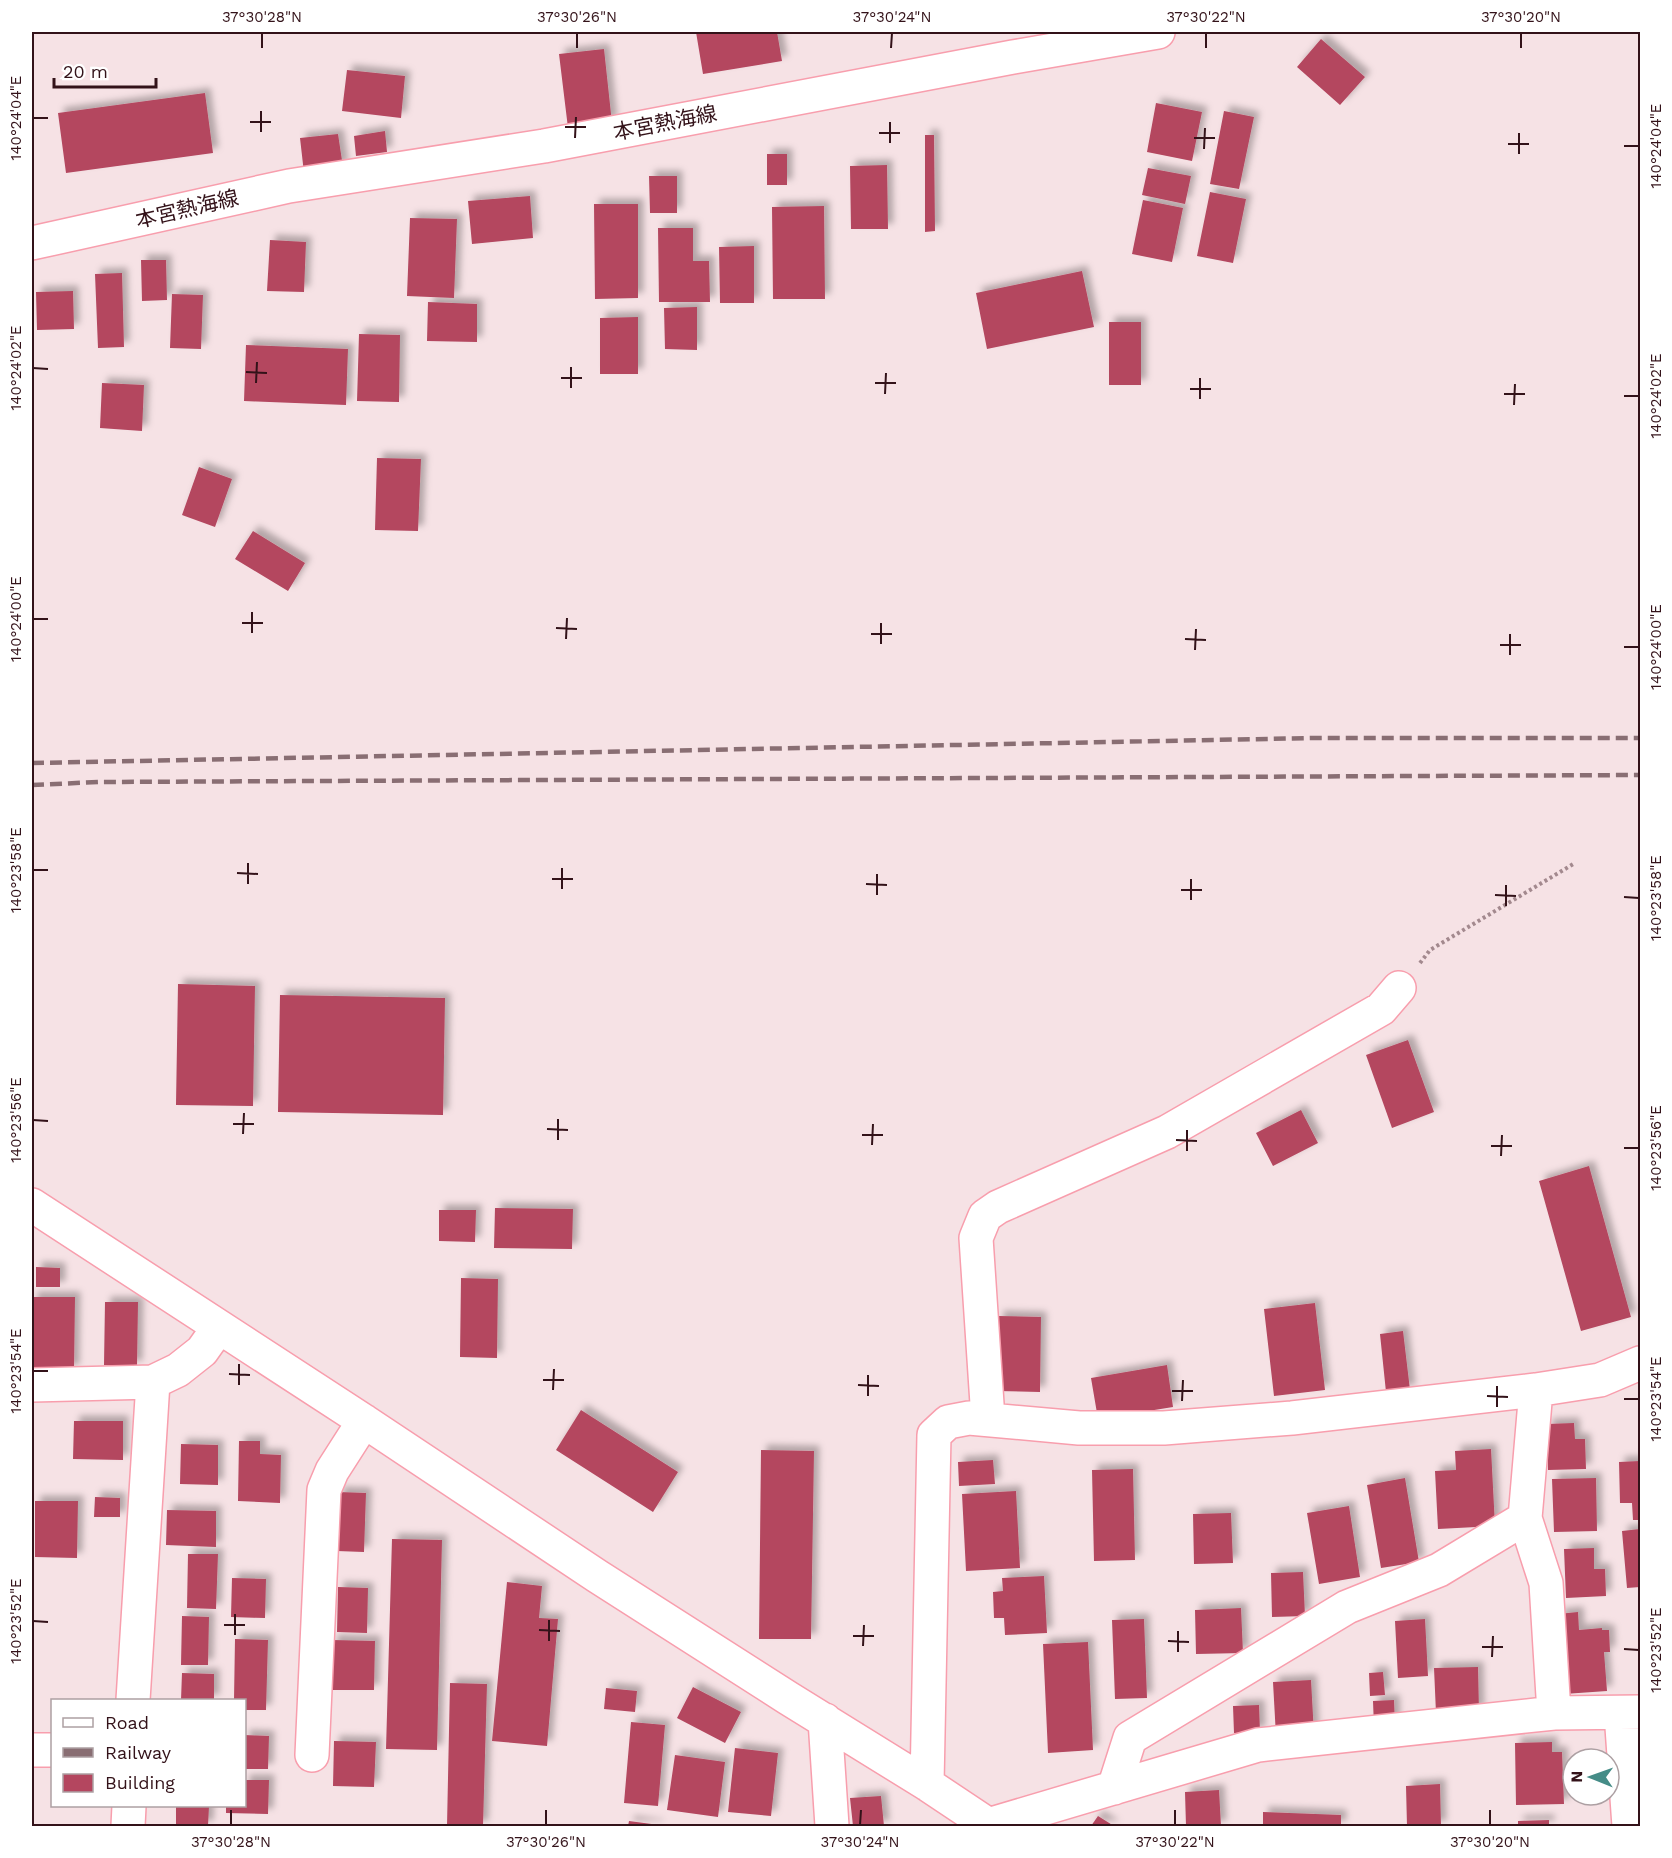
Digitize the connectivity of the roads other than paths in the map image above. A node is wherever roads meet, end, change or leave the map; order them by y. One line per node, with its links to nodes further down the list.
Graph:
1 (1158, 32): 2 (street, 本宮熱海線)
2 (32, 243)
3 (1399, 987): 10 (street)
4 (32, 1205): 5 (street)
5 (219, 1327): 7 (street); 11 (street)
6 (1641, 1363): 9 (street)
7 (153, 1382): 8 (street); 13 (street)
8 (32, 1385)
9 (1536, 1390): 10 (street); 12 (street)
10 (988, 1419): 20 (street)
11 (364, 1421): 16 (street); 19 (street)
12 (1525, 1518): 14 (street); 21 (street)
13 (133, 1699)
14 (1554, 1713): 15 (street); 21 (street)
15 (1631, 1713): 26 (street)
16 (825, 1720): 20 (street); 25 (street)
17 (32, 1750): 18 (street)
18 (51, 1750)
19 (312, 1755)
20 (927, 1785): 23 (street)
21 (1114, 1788): 23 (street)
22 (129, 1807): 24 (street)
23 (975, 1823)
24 (128, 1827)
25 (832, 1827)
26 (1629, 1827)

